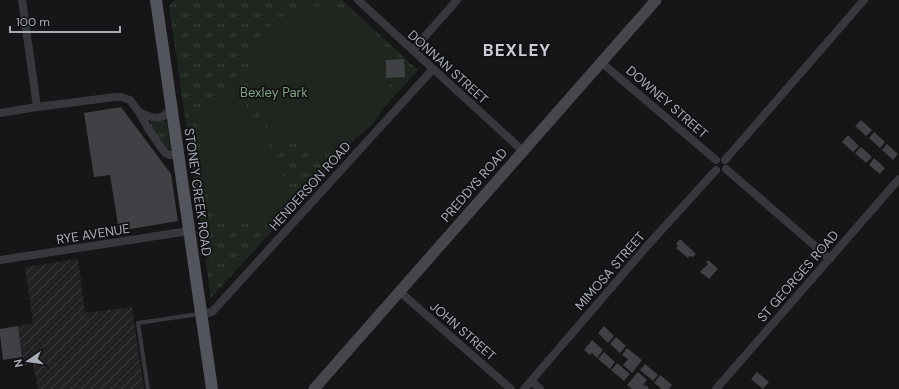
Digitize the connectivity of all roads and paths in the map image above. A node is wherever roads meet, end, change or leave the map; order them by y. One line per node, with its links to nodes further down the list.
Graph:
1 (22, 0): 11 (street)
2 (156, 0): 10 (main road, STONEY CREEK ROAD)
3 (358, 0): 7 (street, DONNAN STREET)
4 (457, 0): 7 (street)
5 (656, 0): 8 (main road, PREDDYS ROAD)
6 (864, 0): 17 (street)
7 (413, 50): 9 (street, DONNAN STREET)
8 (602, 63): 14 (main road, PREDDYS ROAD); 16 (street, DOWNEY STREET)
9 (433, 69): 14 (street, DONNAN STREET); 25 (street, HENDERSON ROAD)
10 (171, 106): 12 (street); 15 (main road, STONEY CREEK ROAD)
11 (37, 107): 12 (street); 13 (street)
12 (139, 112): 15 (street)
13 (0, 113)
14 (523, 151): 24 (main road, PREDDYS ROAD)
15 (178, 154): 21 (main road, STONEY CREEK ROAD)
16 (716, 160): 17 (street); 19 (street)
17 (725, 160): 18 (street)
18 (726, 169): 19 (street); 22 (street)
19 (716, 170): 26 (street, MIMOSA STREET)
20 (899, 179): 22 (street, ST GEORGES ROAD)
21 (189, 231): 23 (street, RYE AVENUE); 25 (main road, STONEY CREEK ROAD)
22 (830, 259): 33 (street, ST GEORGES ROAD)
23 (0, 260)
24 (400, 292): 29 (main road, PREDDYS ROAD); 30 (street, JOHN STREET)
25 (201, 314): 27 (lane); 28 (main road, STONEY CREEK ROAD)
26 (531, 381): 31 (street, MIMOSA STREET); 32 (street)
27 (148, 389)
28 (212, 389)
29 (314, 389)
30 (511, 389)
31 (524, 389)
32 (540, 389)
33 (716, 389)

